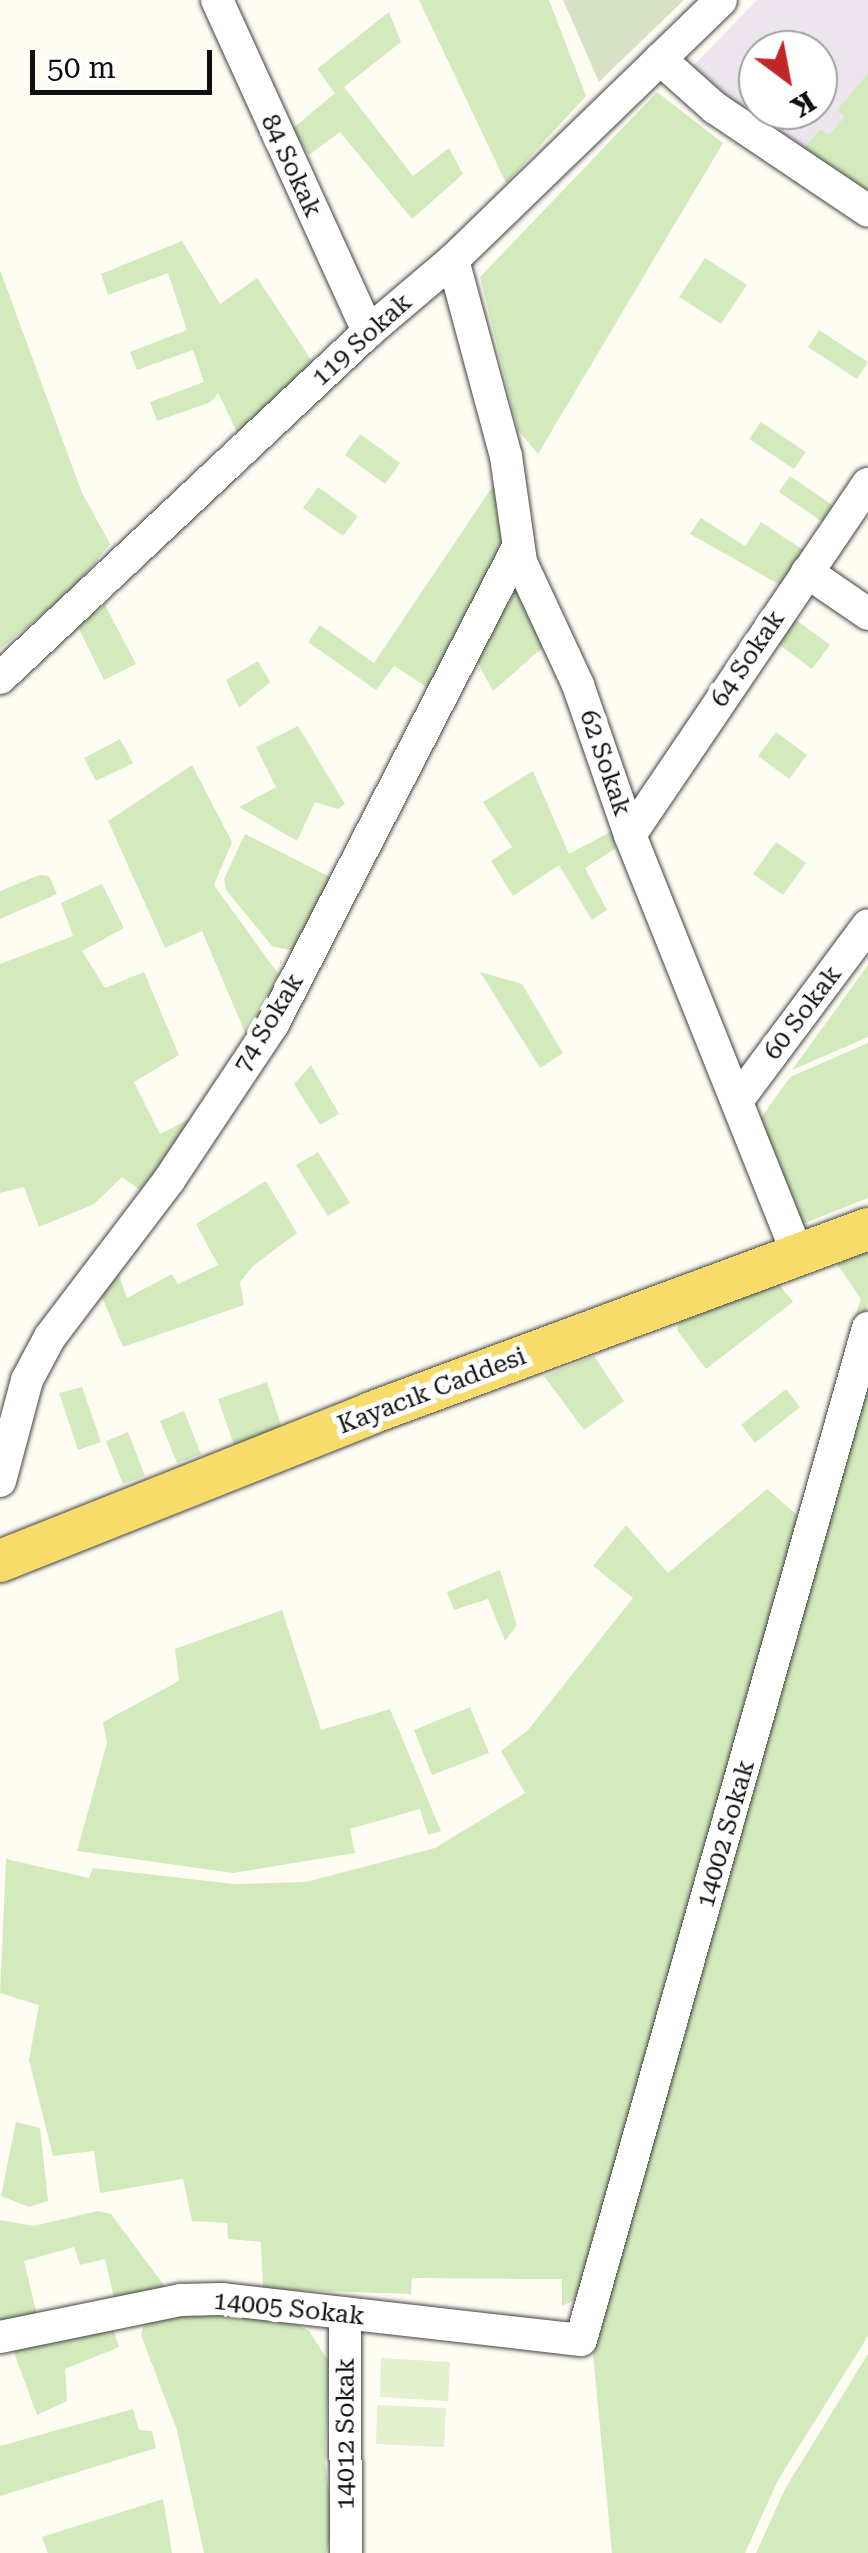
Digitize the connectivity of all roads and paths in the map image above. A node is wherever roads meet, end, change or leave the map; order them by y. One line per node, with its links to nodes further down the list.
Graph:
1 (217, 0): 6 (street, 84 Sokak)
2 (721, 0): 3 (street, 119 Sokak)
3 (660, 59): 4 (street); 5 (street, 119 Sokak)
4 (868, 211)
5 (453, 260): 6 (street, 119 Sokak); 8 (street, 62 Sokak)
6 (368, 332): 11 (street, 119 Sokak)
7 (868, 484): 9 (street, 64 Sokak)
8 (518, 547): 12 (street, 62 Sokak); 18 (street, 74 Sokak)
9 (808, 572): 10 (street); 12 (street, 64 Sokak)
10 (868, 614)
11 (0, 678)
12 (630, 835): 14 (street, 62 Sokak)
13 (868, 925): 14 (street, 60 Sokak)
14 (737, 1101): 16 (street, 62 Sokak)
15 (868, 1229): 16 (main road, Kayacık Caddesi)
16 (798, 1254): 19 (main road, Kayacık Caddesi)
17 (868, 1328): 22 (street, 14002 Sokak)
18 (0, 1482)
19 (0, 1561)
20 (345, 2315): 21 (street, 14005 Sokak); 22 (street, 14005 Sokak); 23 (street, 14012 Sokak)
21 (0, 2337)
22 (581, 2340)
23 (346, 2553)

